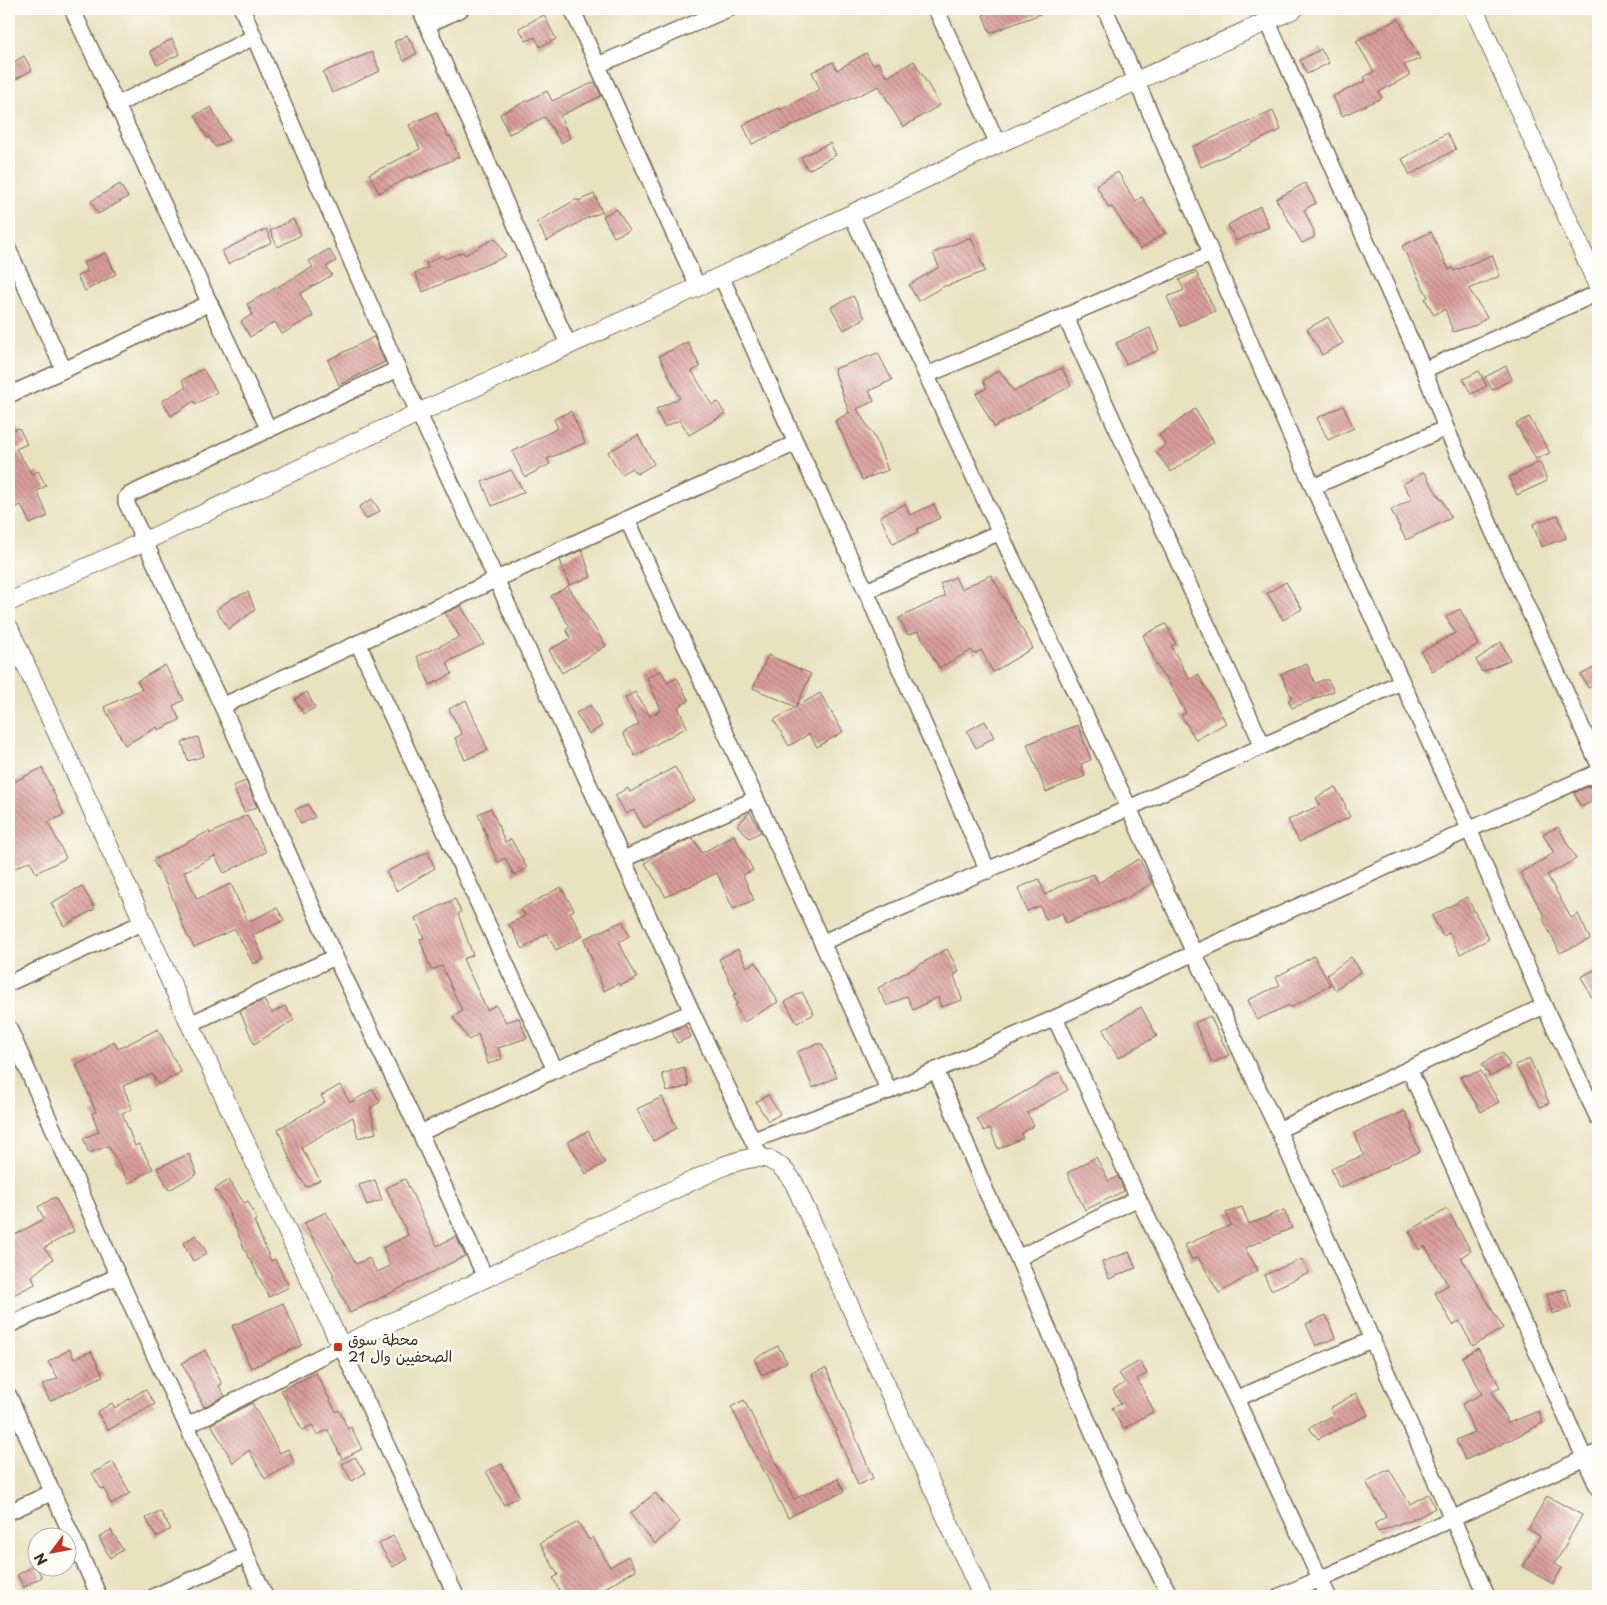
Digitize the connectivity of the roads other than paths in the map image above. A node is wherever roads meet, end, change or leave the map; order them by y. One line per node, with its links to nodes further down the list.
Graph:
1 (72, 9): 16 (street)
2 (242, 9): 13 (street)
3 (420, 9): 12 (street)
4 (461, 9): 12 (street)
5 (572, 9): 14 (street)
6 (728, 9): 14 (street)
7 (936, 9): 17 (street)
8 (1105, 9): 15 (street)
9 (1294, 9): 11 (street)
10 (1474, 9): 22 (street)
11 (1265, 15): 15 (street); 30 (street)
12 (427, 25): 27 (street)
13 (254, 37): 16 (street); 28 (street)
14 (598, 65): 23 (street)
15 (1136, 80): 17 (street); 20 (street)
16 (116, 104): 25 (street)
17 (998, 144): 18 (street)
18 (851, 214): 21 (street); 31 (street)
19 (9, 251): 29 (street)
20 (1211, 254): 26 (street); 37 (street)
21 (721, 276): 23 (street); 36 (street)
22 (1598, 286)
23 (698, 287): 27 (street)
24 (1598, 293): 30 (street)
25 (210, 303): 29 (street); 35 (street)
26 (1065, 316): 31 (street); 48 (street)
27 (568, 344): 33 (street)
28 (398, 369): 33 (street); 35 (street)
29 (64, 370): 32 (street)
30 (1424, 370): 34 (street)
31 (927, 375): 39 (street)
32 (9, 395)
33 (418, 413): 40 (street); 41 (street)
34 (1446, 428): 37 (street); 49 (street)
35 (269, 430): 40 (street)
36 (796, 443): 38 (street); 42 (street)
37 (1313, 487): 46 (street)
38 (627, 519): 41 (street); 51 (street)
39 (1000, 532): 42 (street); 52 (street)
40 (145, 541): 43 (street); 47 (street)
41 (496, 579): 45 (street); 54 (street)
42 (866, 591): 55 (street)
43 (9, 602)
44 (9, 628): 56 (street)
45 (358, 643): 47 (street); 67 (street)
46 (1402, 682): 48 (street); 53 (street)
47 (222, 706): 59 (street)
48 (1263, 746): 52 (street)
49 (1598, 763)
50 (1598, 772): 53 (street)
51 (755, 799): 54 (street); 57 (street)
52 (1130, 808): 55 (street); 58 (street)
53 (1469, 829): 58 (street); 61 (street)
54 (624, 859): 62 (street)
55 (988, 871): 57 (street)
56 (144, 922): 60 (street); 64 (street)
57 (823, 942): 69 (street)
58 (1194, 953): 63 (street); 71 (street)
59 (335, 956): 64 (street); 72 (street)
60 (9, 983)
61 (1544, 1006): 66 (street); 70 (street)
62 (692, 1012): 67 (street); 73 (street)
63 (1056, 1018): 68 (street); 74 (street)
64 (190, 1024): 80 (street)
65 (9, 1028): 76 (street)
66 (1409, 1069): 71 (street); 85 (street)
67 (555, 1070): 72 (street)
68 (936, 1070): 69 (street); 75 (street)
69 (889, 1091): 73 (street)
70 (1598, 1118)
71 (1278, 1130): 79 (street)
72 (420, 1133): 77 (street)
73 (756, 1148): 77 (street); 96 (street)
74 (1138, 1198): 75 (street); 82 (street)
75 (1018, 1258): 97 (street)
76 (118, 1276): 78 (street); 83 (street)
77 (485, 1277): 80 (street)
78 (9, 1325)
79 (1373, 1339): 82 (street); 89 (street)
80 (341, 1346): 83 (street); 95 (street)
81 (9, 1396): 87 (street)
82 (1236, 1399): 91 (street)
83 (187, 1426): 90 (street)
84 (1598, 1452): 85 (street)
85 (1584, 1459): 86 (street); 89 (street)
86 (1598, 1488)
87 (53, 1492): 88 (street); 92 (street)
88 (9, 1512)
89 (1452, 1518): 91 (street); 100 (street)
90 (246, 1555): 93 (street); 94 (street)
91 (1320, 1580): 98 (street); 99 (street)
92 (99, 1596)
93 (155, 1596)
94 (265, 1596)
95 (456, 1596)
96 (982, 1596)
97 (1170, 1596)
98 (1280, 1596)
99 (1328, 1596)
100 (1487, 1596)

